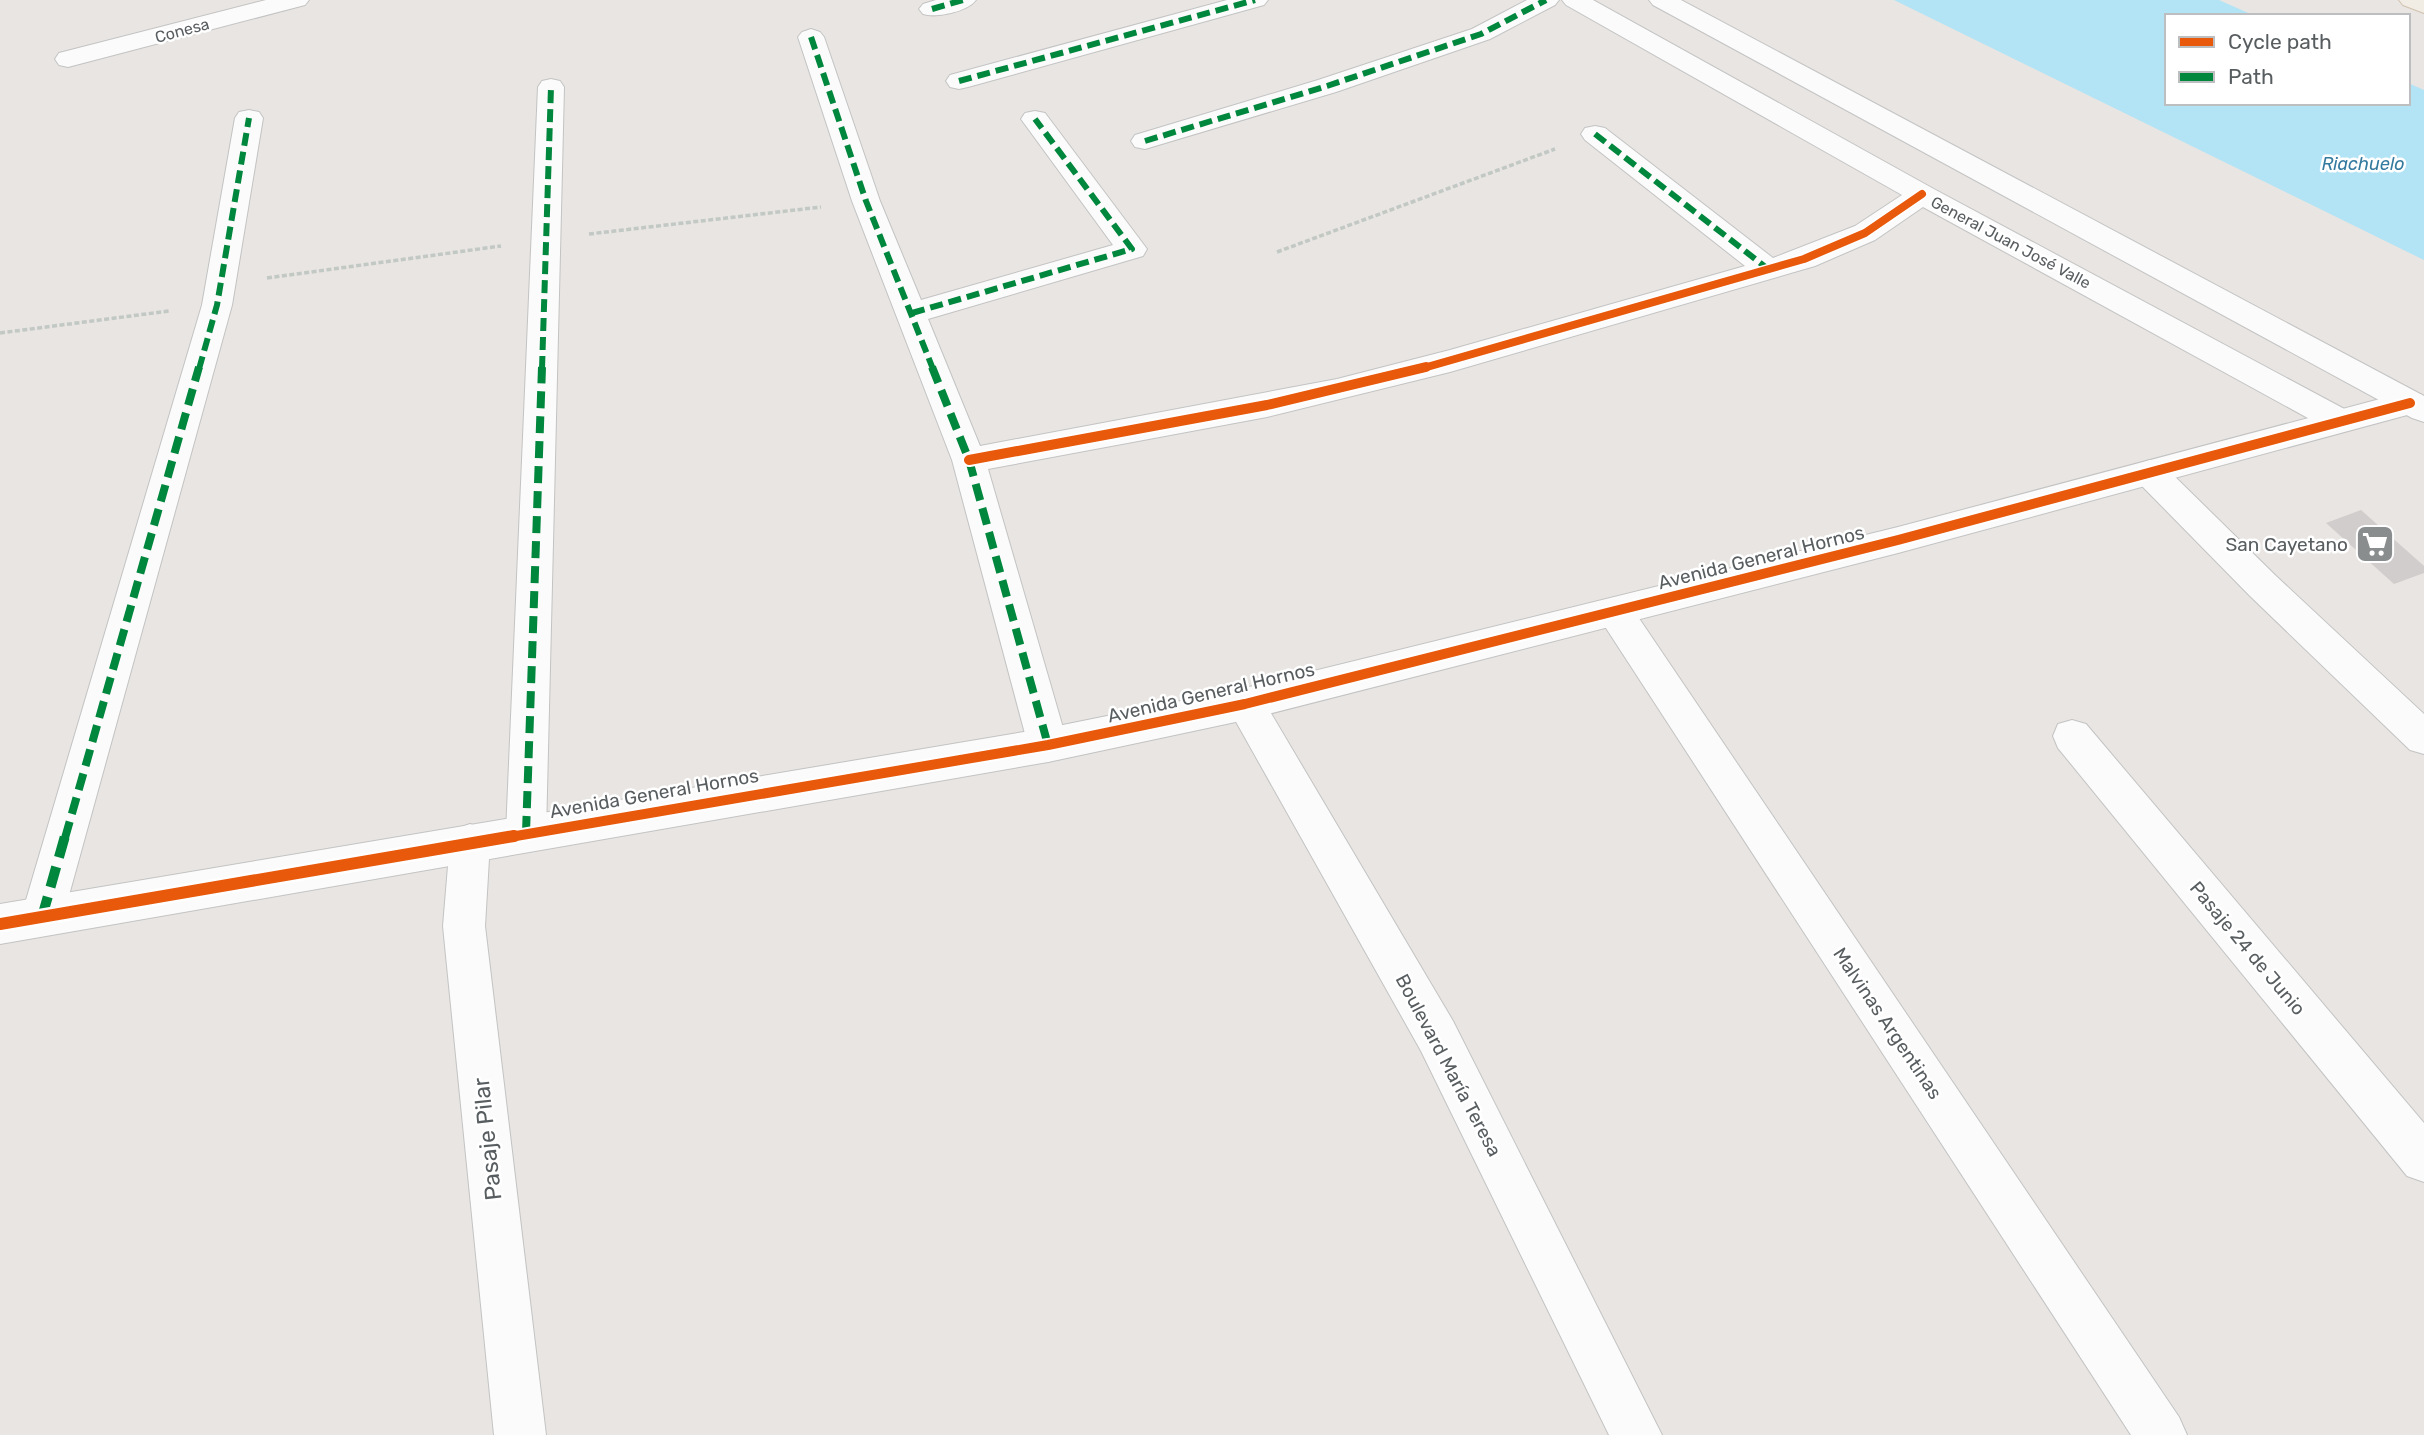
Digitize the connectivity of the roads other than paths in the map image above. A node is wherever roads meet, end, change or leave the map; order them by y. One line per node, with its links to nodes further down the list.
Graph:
1 (296, 0): 11 (street, Conesa)
2 (963, 0): 9 (street)
3 (1255, 0): 12 (street)
4 (1546, 0): 17 (street)
5 (1575, 0): 18 (street, General Juan José Valle)
6 (1662, 0): 21 (street)
7 (2412, 0): 8 (main road)
8 (2424, 5)
9 (932, 9)
10 (811, 37): 20 (street)
11 (68, 59)
12 (959, 81)
13 (551, 87): 30 (street)
14 (249, 118): 32 (street)
15 (1035, 119): 20 (street)
16 (1595, 134): 19 (street)
17 (1145, 141)
18 (1922, 194): 19 (street); 22 (street, General Juan José Valle)
19 (1768, 269): 23 (street)
20 (912, 313): 23 (street)
21 (2417, 407): 22 (street, Avenida General Hornos)
22 (2338, 420): 24 (street, Avenida General Hornos)
23 (969, 460): 29 (street)
24 (2150, 473): 25 (street, Avenida General Hornos); 28 (street)
25 (1615, 612): 26 (street, Avenida General Hornos); 37 (street, Malvinas Argentinas)
26 (1245, 704): 29 (street, Avenida General Hornos); 36 (street, Boulevard María Teresa)
27 (2072, 736): 34 (street, Pasaje 24 de Junio)
28 (2424, 738)
29 (1048, 745): 30 (street, Avenida General Hornos)
30 (526, 833): 31 (street, Avenida General Hornos)
31 (470, 842): 32 (street, Avenida General Hornos); 35 (street, Pasaje Pilar)
32 (43, 917): 33 (street, Avenida General Hornos)
33 (0, 924)
34 (2424, 1159)
35 (520, 1435)
36 (1636, 1435)
37 (2161, 1435)

